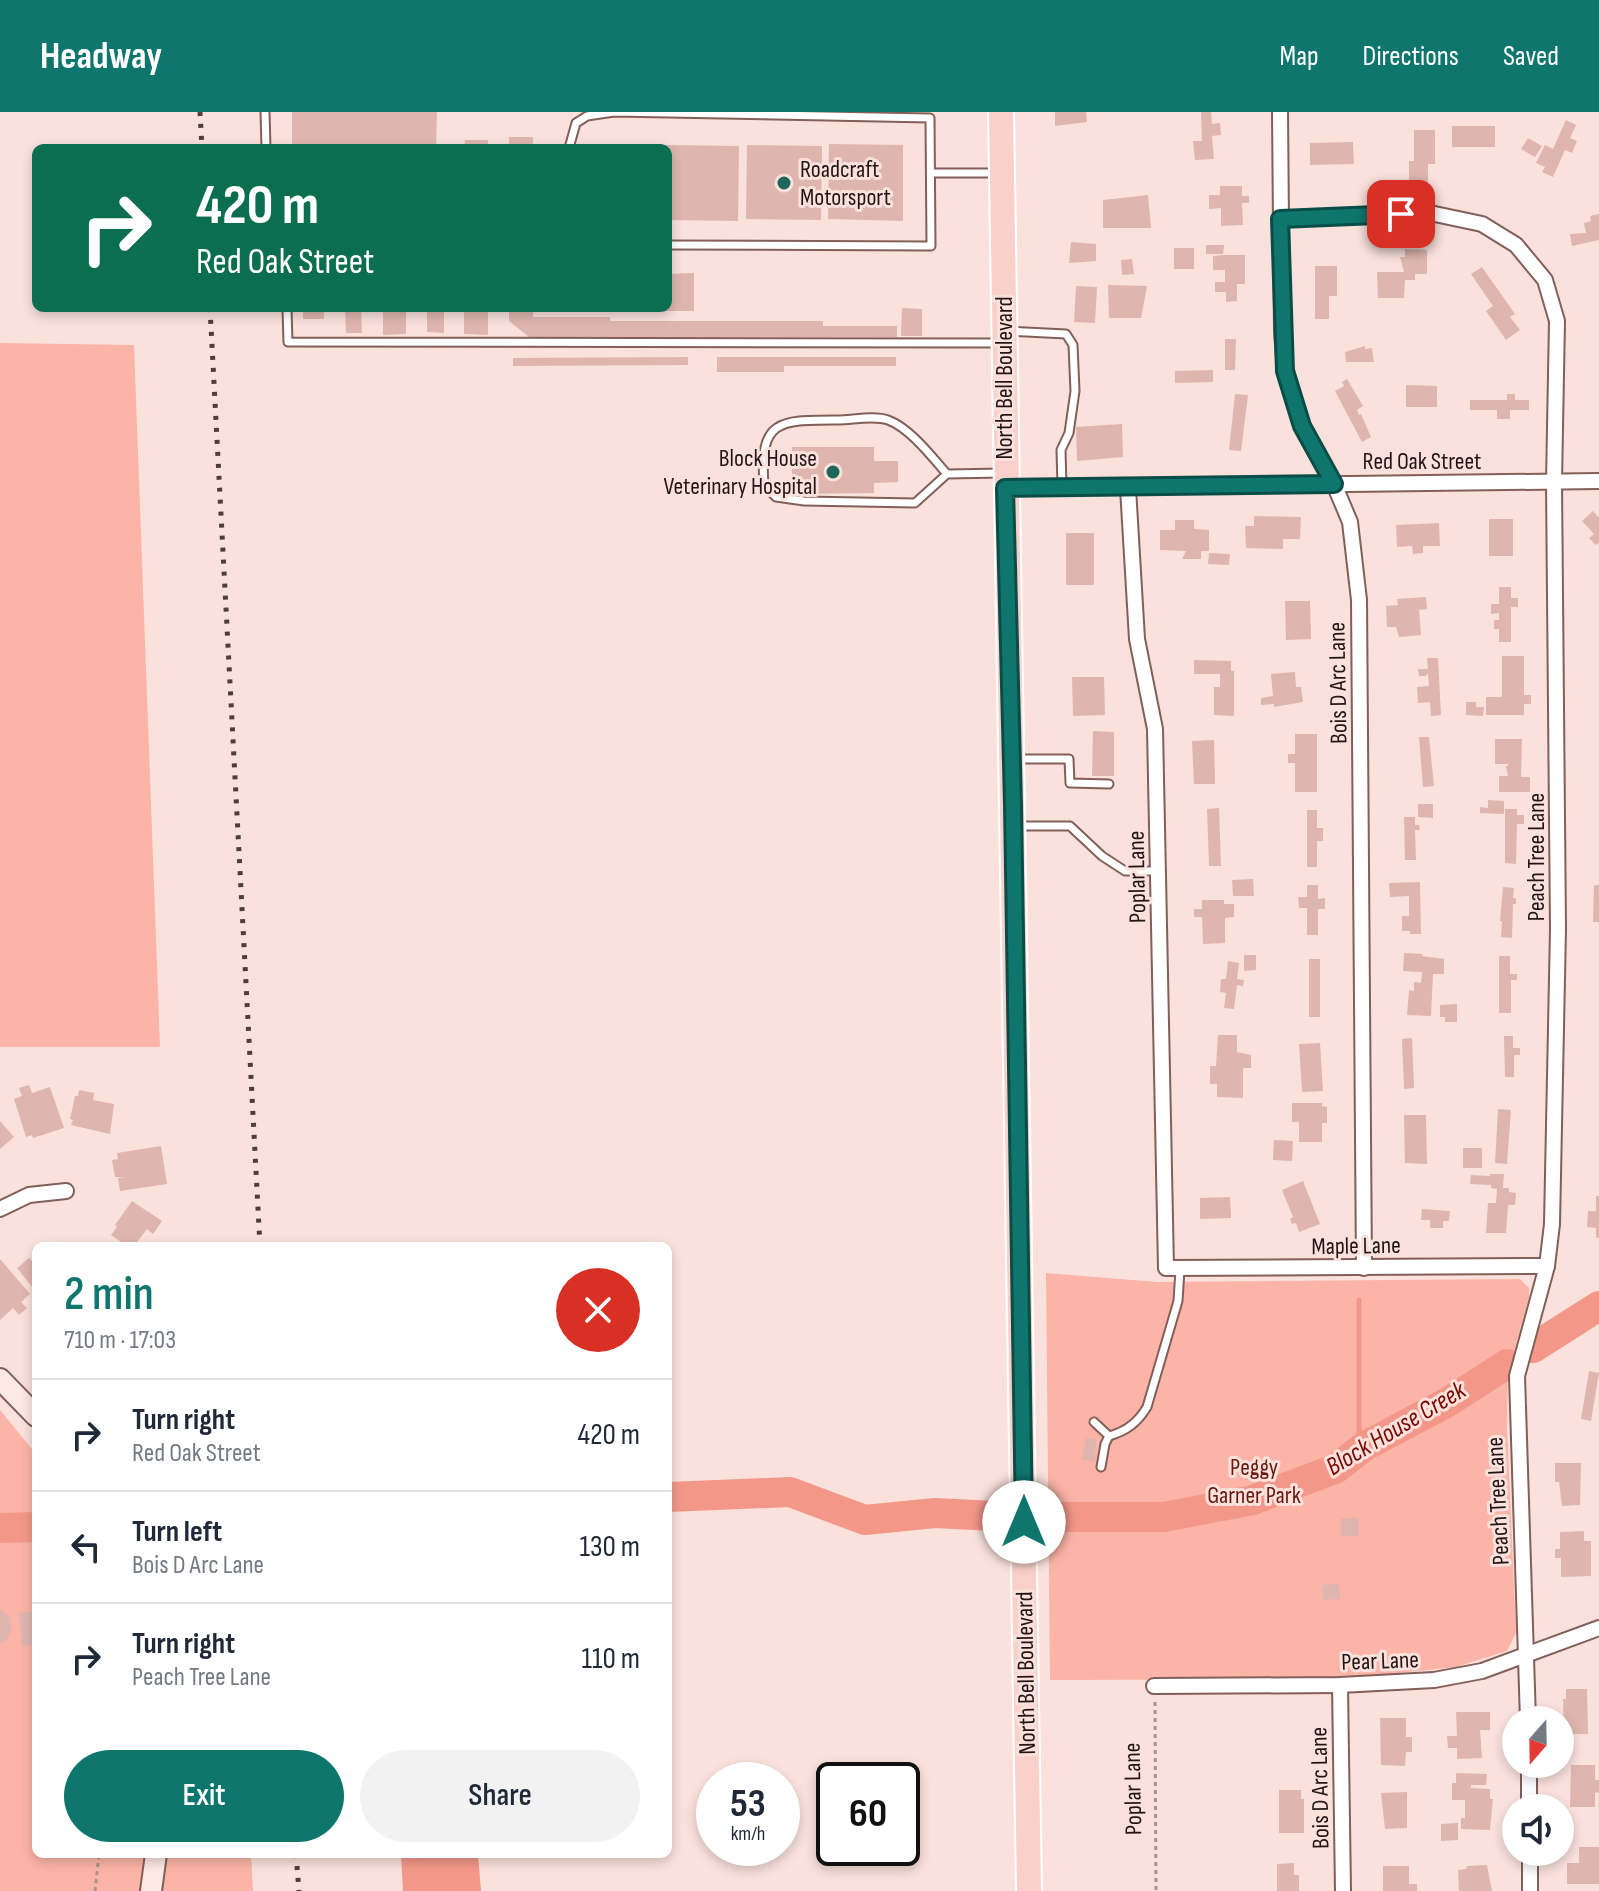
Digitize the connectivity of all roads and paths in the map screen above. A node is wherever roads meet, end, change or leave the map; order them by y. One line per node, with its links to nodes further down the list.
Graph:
1 (265, 112): 5 (lane)
2 (1001, 112): 8 (main road, North Bell Boulevard)
3 (1280, 112): 9 (street, Bois D Arc Lane)
4 (721, 113): 6 (lane); 7 (lane)
5 (266, 144)
6 (570, 144)
7 (932, 173): 8 (lane); 10 (lane)
8 (1002, 173): 12 (main road, North Bell Boulevard)
9 (1280, 219): 16 (street, Peach Tree Lane); 17 (street, Bois D Arc Lane)
10 (672, 245)
11 (287, 312): 12 (lane)
12 (1005, 337): 14 (main road, North Bell Boulevard); 19 (lane)
13 (947, 474): 13 (lane); 14 (lane)
14 (1005, 481): 19 (street, Red Oak Street); 20 (main road, North Bell Boulevard)
15 (1599, 481): 16 (street, Red Oak Street)
16 (1554, 482): 17 (street, Red Oak Street); 26 (street, Peach Tree Lane)
17 (1334, 484): 18 (street, Red Oak Street); 27 (street, Bois D Arc Lane)
18 (1128, 488): 19 (street, Red Oak Street); 23 (street, Poplar Lane)
19 (1062, 489)
20 (1012, 759): 21 (lane); 22 (main road, North Bell Boulevard)
21 (1109, 784)
22 (1013, 826): 23 (lane); 44 (main road, North Bell Boulevard)
23 (1159, 871): 28 (street, Poplar Lane)
24 (66, 1191): 25 (street)
25 (0, 1209)
26 (1547, 1266): 27 (street, Maple Lane); 35 (street, Peach Tree Lane)
27 (1364, 1268): 28 (street, Maple Lane)
28 (1173, 1269): 32 (lane)
29 (0, 1379): 30 (street)
30 (32, 1412)
31 (1094, 1422): 32 (lane)
32 (1109, 1436): 33 (lane)
33 (1101, 1467)
34 (1599, 1628): 35 (street, Pear Lane)
35 (1527, 1654): 36 (street, Pear Lane); 38 (street, Peach Tree Lane)
36 (1340, 1685): 37 (street, Pear Lane); 46 (street, Bois D Arc Lane)
37 (1154, 1686): 45 (path, Poplar Lane)
38 (1528, 1706)
39 (99, 1858): 42 (path)
40 (155, 1858): 43 (street)
41 (1530, 1866): 47 (street)
42 (95, 1891)
43 (151, 1891)
44 (1029, 1891)
45 (1156, 1891)
46 (1343, 1891)
47 (1530, 1891)

